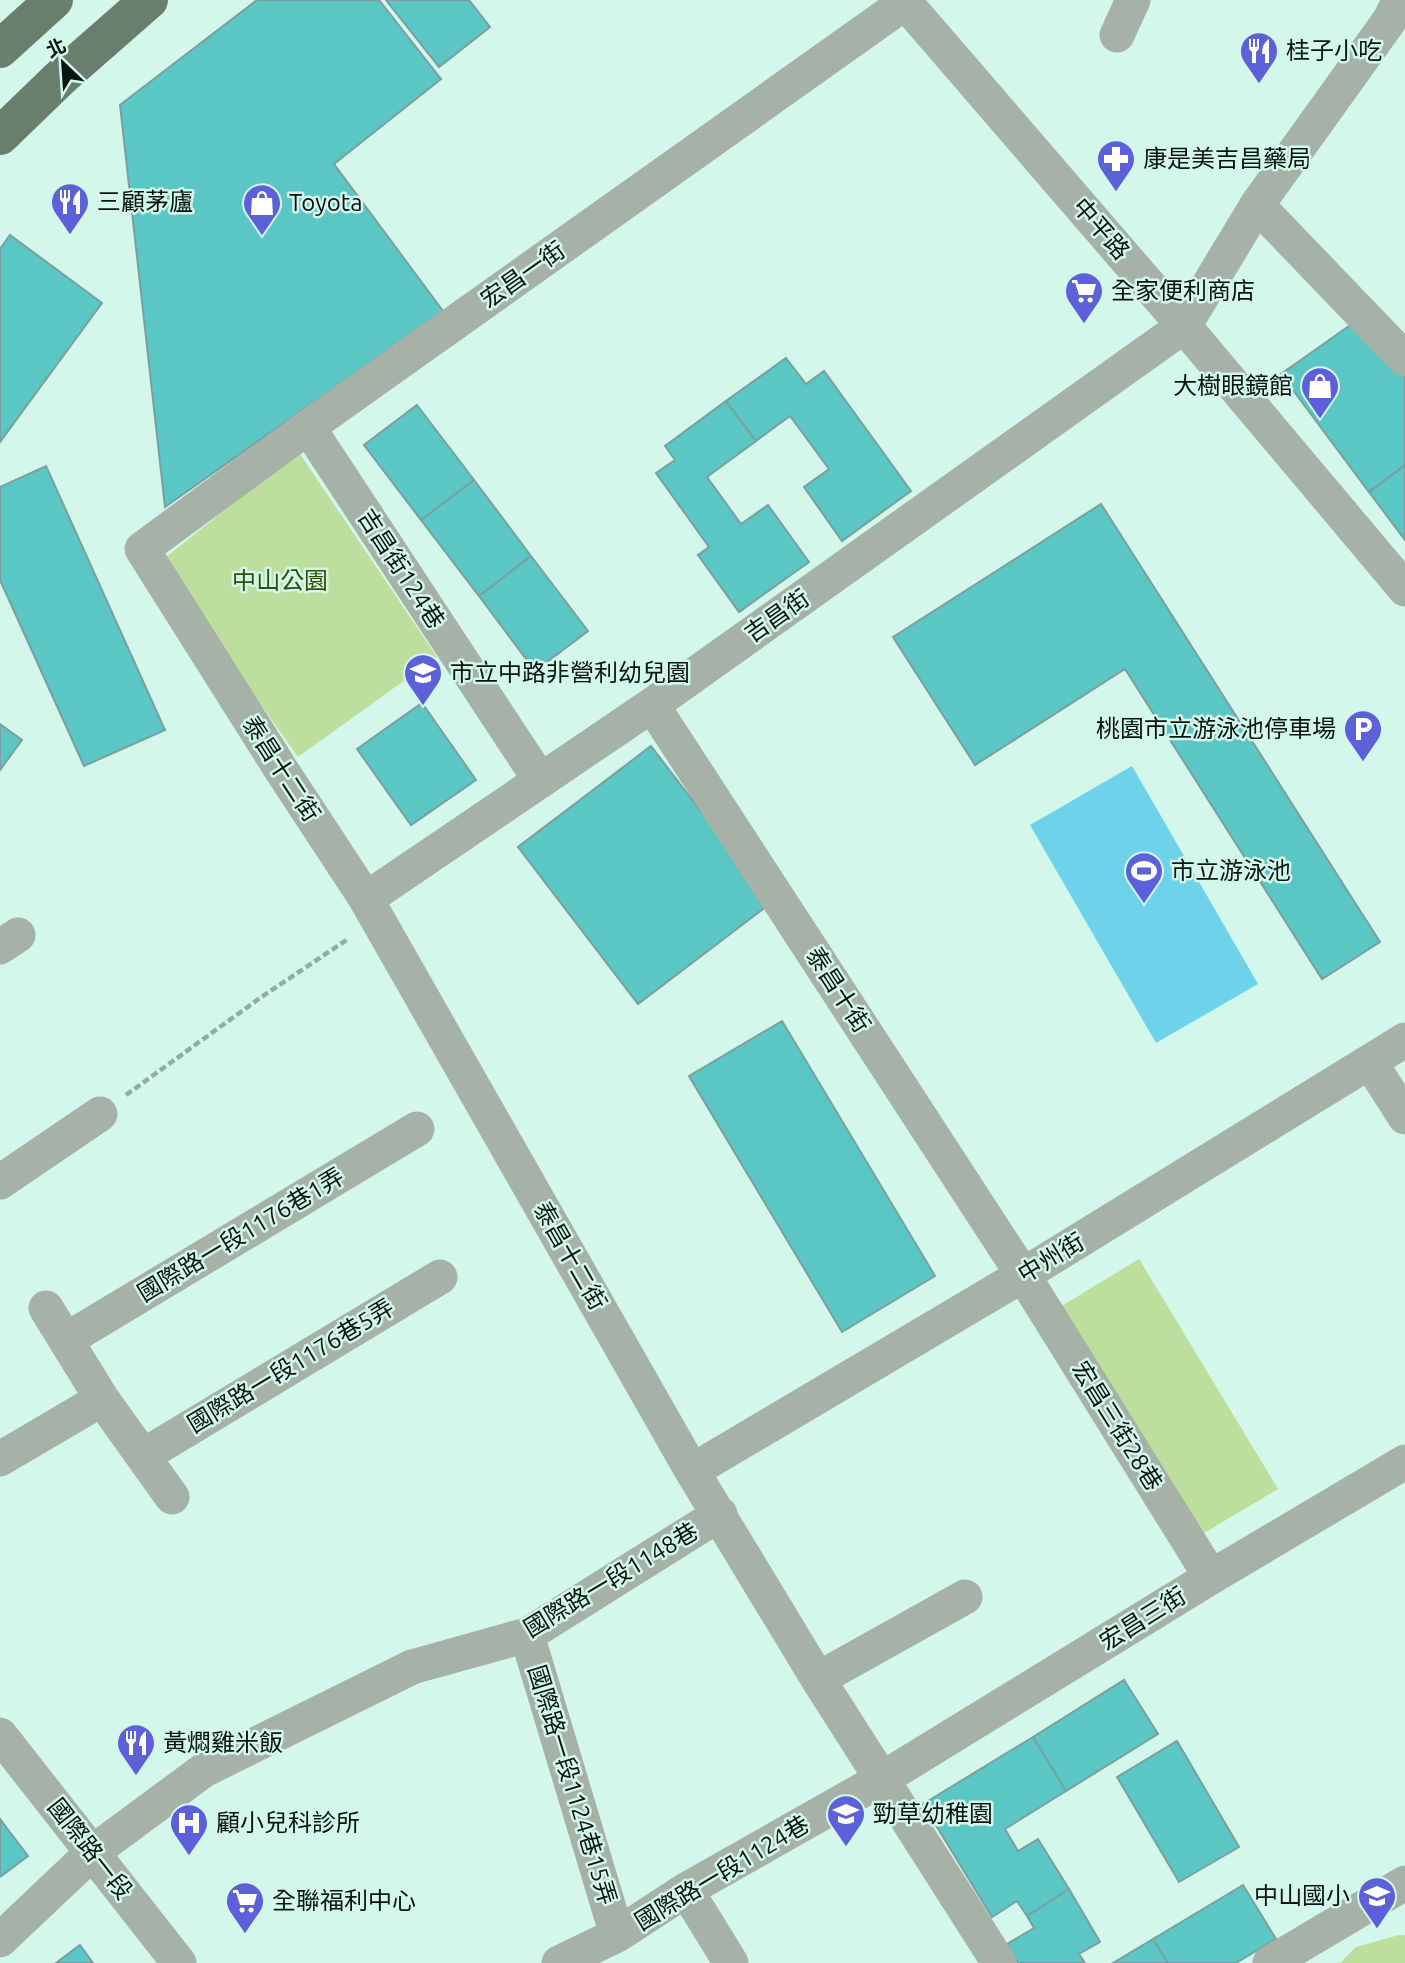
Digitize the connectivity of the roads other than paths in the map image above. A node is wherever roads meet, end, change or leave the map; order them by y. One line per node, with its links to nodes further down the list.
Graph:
1 (54, 0): 7 (main road)
2 (149, 0): 8 (main road)
3 (1133, 0): 6 (street)
4 (904, 1): 10 (street, 中平路); 12 (street, 宏昌一街)
5 (1398, 20): 9 (street)
6 (1117, 35)
7 (0, 49)
8 (0, 136)
9 (1256, 205): 10 (street); 11 (street)
10 (1184, 326): 14 (street, 中平路); 15 (street, 吉昌街)
11 (1405, 359)
12 (308, 428): 13 (street, 宏昌一街); 16 (street, 吉昌街124巷)
13 (142, 549): 17 (street, 泰昌十二街)
14 (1405, 589)
15 (652, 705): 16 (street, 吉昌街); 24 (street, 泰昌十街)
16 (540, 780): 17 (street, 吉昌街)
17 (372, 909): 32 (street, 泰昌十二街)
18 (1405, 1040): 19 (street, 中州街)
19 (1370, 1062): 21 (street); 24 (street, 中州街)
20 (100, 1114): 23 (street)
21 (1405, 1117)
22 (417, 1129): 27 (street, 國際路一段1176巷1弄)
23 (0, 1182)
24 (1023, 1275): 32 (street, 中州街); 35 (street, 宏昌三街28巷)
25 (440, 1277): 29 (street, 國際路一段1176巷5弄)
26 (46, 1308): 27 (street)
27 (66, 1340): 28 (street)
28 (102, 1399): 29 (street); 30 (street)
29 (143, 1456): 33 (street)
30 (0, 1460)
31 (1405, 1462): 35 (street, 宏昌三街)
32 (692, 1471): 34 (street, 泰昌十二街)
33 (172, 1497)
34 (720, 1514): 37 (street, 國際路一段1148巷); 38 (street, 泰昌十二街)
35 (1211, 1577): 40 (street, 宏昌三街)
36 (965, 1597): 38 (street)
37 (527, 1635): 41 (street, 國際路一段1148巷); 44 (street, 國際路一段1124巷15弄)
38 (818, 1679): 40 (street, 泰昌十二街)
39 (0, 1735): 41 (street, 國際路一段)
40 (882, 1779): 43 (street, 國際路一段1124巷); 49 (street, 泰昌十二街)
41 (93, 1852): 45 (street, 國際路一段1148巷); 46 (street, 國際路一段)
42 (1405, 1883): 50 (street)
43 (686, 1890): 44 (street, 國際路一段1124巷); 48 (street)
44 (617, 1936): 47 (street, 國際路一段1124巷)
45 (0, 1940)
46 (179, 1963)
47 (559, 1963)
48 (731, 1963)
49 (999, 1963)
50 (1270, 1963)

